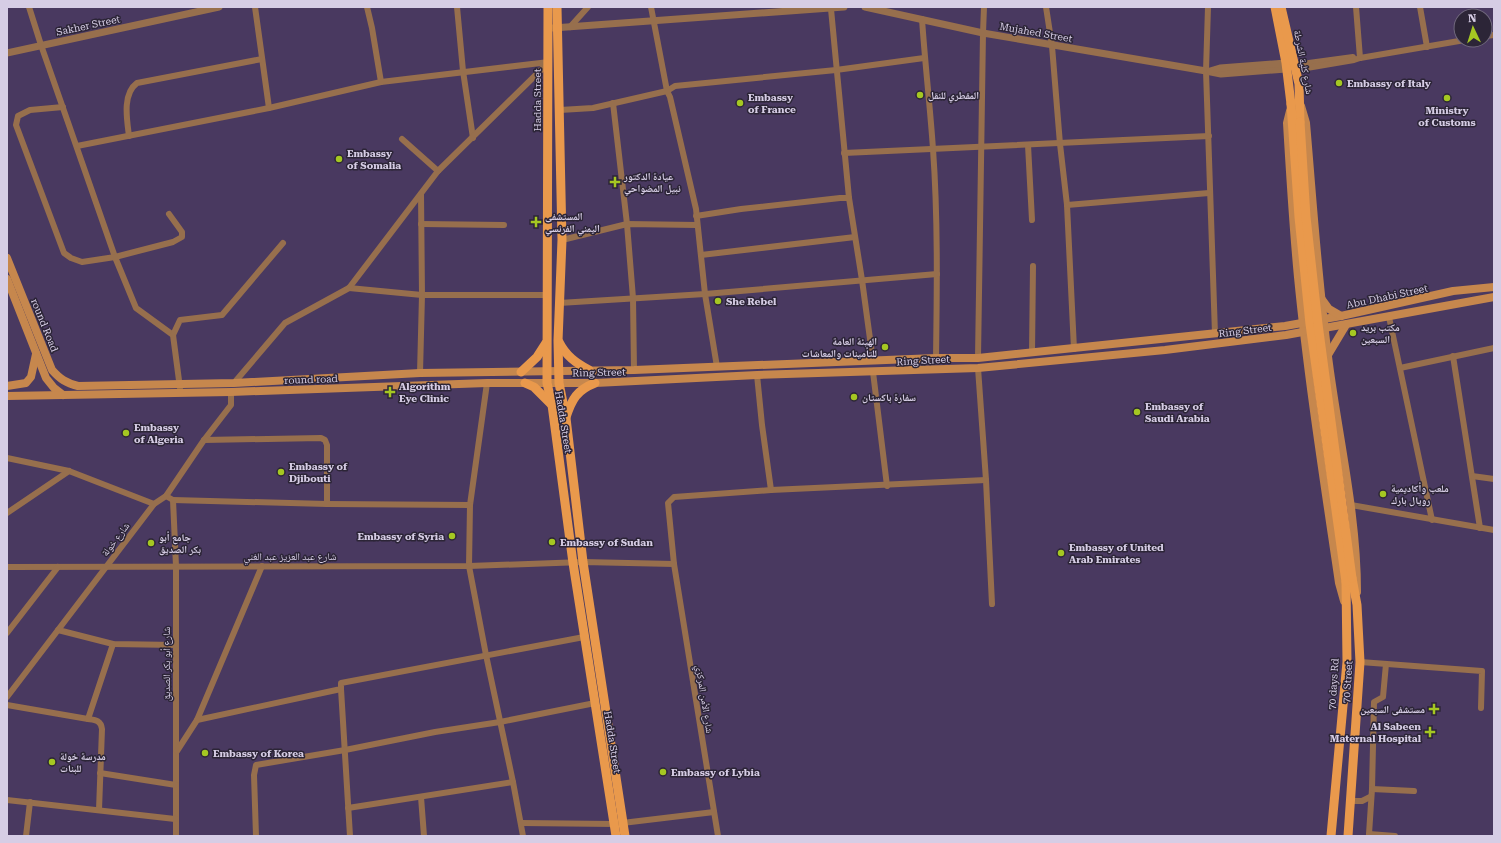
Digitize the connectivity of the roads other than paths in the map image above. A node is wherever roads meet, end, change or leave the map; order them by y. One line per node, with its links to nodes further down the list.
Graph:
1 (29, 7): 27 (street)
2 (219, 7): 27 (street, Sakher Street)
3 (255, 7): 33 (street)
4 (367, 7): 39 (street)
5 (457, 7): 37 (street)
6 (548, 7): 24 (main road, Hadda Street)
7 (557, 7): 22 (main road, Hadda Street)
8 (588, 7): 23 (street)
9 (651, 7): 20 (street)
10 (844, 7): 19 (street)
11 (865, 7): 21 (street, Mujahed Street)
12 (984, 7): 25 (street)
13 (1046, 7): 28 (street)
14 (1208, 7): 38 (street)
15 (1274, 7): 35 (main road, شارع كلية الشرطة)
16 (1281, 7): 35 (main road, شارع كلية الشرطة)
17 (1356, 7): 32 (street)
18 (1420, 7): 29 (street)
19 (831, 8): 20 (street); 36 (street)
20 (652, 20): 23 (street); 40 (street)
21 (922, 20): 25 (street, Mujahed Street); 31 (street)
22 (558, 27): 23 (street); 24 (street); 45 (main road, Hadda Street)
23 (570, 27)
24 (548, 28): 34 (main road, Hadda Street)
25 (982, 33): 28 (street, Mujahed Street); 53 (street)
26 (1453, 42): 29 (street)
27 (41, 45): 30 (street, Sakher Street); 43 (street)
28 (1052, 46): 38 (street, Mujahed Street); 50 (street)
29 (1427, 47): 32 (street)
30 (7, 53)
31 (924, 58): 36 (street); 54 (street)
32 (1360, 58): 35 (street)
33 (262, 59): 44 (street); 46 (street)
34 (548, 62): 37 (street); 48 (street); 86 (main road, Hadda Street)
35 (1290, 67): 38 (street, Mujahed Street); 42 (main road, شارع كلية الشرطة)
36 (836, 70): 40 (street); 55 (street)
37 (463, 71): 39 (street); 48 (street)
38 (1206, 72): 47 (street)
39 (380, 82): 44 (street)
40 (667, 91): 41 (street); 62 (street)
41 (613, 103): 45 (street); 65 (street)
42 (1296, 103): 76 (main road); 77 (main road); 175 (main road, شارع كلية الشرطة, bridge); 175 (main road, bridge)
43 (63, 107): 52 (street); 72 (street)
44 (269, 108): 46 (street)
45 (560, 110): 69 (main road, Hadda Street)
46 (129, 136): 52 (street)
47 (1209, 136): 50 (street); 57 (street)
48 (473, 138): 56 (street)
49 (402, 139): 56 (street)
50 (1060, 144): 51 (street); 60 (street)
51 (1028, 145): 53 (street); 63 (street)
52 (77, 146): 72 (street)
53 (981, 148): 54 (street); 119 (street)
54 (934, 150): 55 (street); 75 (street)
55 (844, 153): 59 (street)
56 (438, 171): 58 (street)
57 (1209, 193): 60 (street); 102 (street)
58 (421, 194): 64 (street); 81 (street)
59 (849, 198): 62 (street); 68 (street)
60 (1067, 205): 111 (street)
61 (169, 214): 72 (street)
62 (696, 216): 67 (street)
63 (1032, 220)
64 (421, 224): 66 (street); 85 (street)
65 (627, 224): 67 (street); 69 (street); 88 (street)
66 (504, 225)
67 (697, 225): 71 (street)
68 (855, 237): 71 (street); 79 (street)
69 (562, 240): 91 (main road, Hadda Street)
70 (283, 243): 103 (street)
71 (701, 255): 84 (street)
72 (114, 256): 103 (street)
73 (7, 258): 140 (main road, round road)
74 (1033, 266): 114 (street)
75 (937, 274): 79 (street); 118 (street)
76 (1318, 275): 77 (main road); 89 (main road)
77 (1298, 278): 93 (main road)
78 (7, 279): 115 (main road, round Road)
79 (862, 280): 84 (street); 120 (street)
80 (1494, 287): 82 (main road, Abu Dhabi Street)
81 (349, 288): 85 (street); 134 (street)
82 (1470, 290): 83 (main road, Abu Dhabi Street); 90 (main road)
83 (1447, 293): 92 (main road); 94 (main road, Abu Dhabi Street)
84 (705, 294): 88 (street); 122 (street)
85 (422, 295): 86 (street); 132 (street)
86 (547, 295): 108 (main road, Hadda Street)
87 (1494, 297): 90 (main road, Abu Dhabi Street)
88 (633, 298): 91 (street); 127 (street)
89 (1321, 298): 94 (main road); 96 (main road)
90 (1471, 302): 92 (main road, Abu Dhabi Street)
91 (559, 303): 107 (main road, Hadda Street)
92 (1450, 305): 95 (main road, Abu Dhabi Street)
93 (1301, 308): 97 (main road); 99 (main road)
94 (1341, 316): 96 (main road, Abu Dhabi Street)
95 (1390, 317): 98 (main road, Abu Dhabi Street); 125 (street)
96 (1324, 319): 97 (main road, Abu Dhabi Street); 100 (main road)
97 (1303, 323): 99 (main road, Abu Dhabi Street); 101 (main road)
98 (1346, 325): 100 (main road, Abu Dhabi Street); 116 (main road)
99 (1285, 326): 102 (main road, Ring Street)
100 (1325, 328): 101 (main road, Abu Dhabi Street); 116 (main road)
101 (1304, 332): 104 (main road, Abu Dhabi Street); 109 (main road)
102 (1215, 334): 105 (main road, Ring Street)
103 (173, 335): 140 (street)
104 (1286, 335): 109 (main road); 112 (main road, Ring Street)
105 (1166, 338): 106 (main road, Ring Street); 112 (main road)
106 (1154, 340): 111 (main road, Ring Street); 113 (main road)
107 (558, 341): 126 (main road); 129 (main road, Hadda Street)
108 (547, 342): 128 (main road, Hadda Street); 130 (main road)
109 (1305, 344): 124 (main road)
110 (1494, 348): 117 (street)
111 (1074, 349): 114 (main road, Ring Street)
112 (1166, 350): 113 (main road, Ring Street)
113 (1153, 351): 123 (main road, Ring Street)
114 (1032, 353): 119 (main road, Ring Street)
115 (36, 354): 141 (main road); 144 (main road, round Road)
116 (1328, 355): 121 (main road)
117 (1453, 356): 125 (street); 151 (street)
118 (936, 358): 119 (main road, Ring Street); 120 (main road, Ring Street)
119 (978, 358): 123 (main road)
120 (873, 361): 122 (main road, Ring Street)
121 (1329, 364): 124 (main road); 161 (main road)
122 (717, 367): 127 (main road, Ring Street)
123 (978, 368): 131 (main road, Ring Street); 153 (street)
124 (1308, 368): 178 (main road)
125 (1400, 368): 163 (street)
126 (589, 370): 127 (main road, Ring Street); 129 (main road, Ring Street)
127 (634, 370)
128 (546, 371): 129 (main road, round road); 130 (main road, round road); 137 (main road, Hadda Street)
129 (559, 371): 138 (main road, Hadda Street)
130 (520, 372): 132 (main road, round road)
131 (872, 372): 133 (main road, Ring Street); 154 (street)
132 (420, 373): 134 (main road, round road)
133 (757, 375): 139 (main road, Ring Street); 155 (street)
134 (234, 383): 140 (main road, round road)
135 (486, 383): 136 (main road, round road); 142 (main road, round road); 160 (street)
136 (525, 383): 137 (main road, round road); 146 (main road)
137 (547, 383): 138 (main road, round road); 146 (main road, Hadda Street)
138 (559, 383): 139 (main road, Ring Street); 147 (main road, Hadda Street)
139 (596, 383): 147 (main road)
140 (179, 384): 143 (street)
141 (7, 386)
142 (231, 392): 143 (main road, round road); 148 (street, شارع خولة)
143 (182, 393): 144 (main road, round road)
144 (63, 395): 145 (main road, round road)
145 (7, 396)
146 (552, 405): 167 (main road, Hadda Street)
147 (566, 418): 166 (main road, Hadda Street)
148 (204, 440): 156 (street, شارع خولة); 159 (street)
149 (7, 458): 150 (street)
150 (68, 470): 158 (street); 162 (street)
151 (1472, 476): 152 (street); 164 (street)
152 (1494, 479)
153 (986, 480): 154 (street, شارع الأمن المركزي); 176 (street)
154 (887, 486): 155 (street, شارع الأمن المركزي)
155 (771, 490): 168 (street, شارع الأمن المركزي)
156 (166, 496): 157 (street); 158 (street, شارع خولة)
157 (172, 500): 159 (street); 169 (street, شارع أبو بكر الصديق)
158 (154, 504): 174 (street, شارع خولة)
159 (327, 504): 160 (street)
160 (470, 505): 171 (street)
161 (1351, 505): 163 (street); 177 (main road)
162 (7, 513)
163 (1432, 520): 164 (street)
164 (1480, 528): 165 (street)
165 (1494, 530)
166 (583, 562): 167 (street, شارع عبد العزيز عبد الغني); 168 (street, شارع عبد العزيز عبد الغني); 212 (main road, Hadda Street)
167 (573, 563): 171 (street, شارع عبد العزيز عبد الغني); 181 (main road, Hadda Street)
168 (674, 564): 209 (street, شارع الأمن المركزي)
169 (176, 566): 170 (street, شارع عبد العزيز عبد الغني); 174 (street, شارع عبد العزيز عبد الغني); 183 (street, شارع أبو بكر الصديق)
170 (262, 566): 171 (street, شارع عبد العزيز عبد الغني); 193 (street)
171 (468, 566): 184 (street)
172 (7, 567): 173 (street, شارع عبد العزيز عبد الغني)
173 (58, 567): 174 (street, شارع عبد العزيز عبد الغني); 180 (street)
174 (106, 567): 179 (street, شارع خولة)
175 (1349, 580): 177 (main road, 70 Street); 178 (main road, 70 days Rd)
176 (992, 604)
177 (1357, 605): 185 (main road, 70 Street)
178 (1346, 608): 222 (main road, 70 days Rd)
179 (58, 630): 182 (street); 188 (street, شارع خولة)
180 (7, 633)
181 (584, 636): 184 (street); 189 (main road, Hadda Street)
182 (113, 644): 183 (street); 192 (street)
183 (176, 645): 196 (street, شارع أبو بكر الصديق)
184 (486, 654): 187 (street); 194 (street)
185 (1360, 662): 186 (street); 205 (main road, 70 Street)
186 (1386, 664): 191 (street); 200 (street)
187 (341, 689): 193 (street); 195 (street)
188 (7, 697)
189 (595, 703): 194 (street); 212 (main road, Hadda Street)
190 (7, 705): 192 (street)
191 (1481, 708)
192 (88, 719): 197 (street)
193 (197, 720): 196 (street)
194 (500, 722): 195 (street); 198 (street)
195 (345, 750): 207 (street); 215 (street)
196 (177, 752): 199 (street, شارع أبو بكر الصديق)
197 (100, 774): 199 (street); 208 (street)
198 (513, 782): 202 (street); 211 (street)
199 (176, 785): 210 (street, شارع أبو بكر الصديق)
200 (1372, 789): 201 (street); 203 (street)
201 (1414, 791)
202 (421, 797): 207 (street); 217 (street)
203 (1370, 797): 205 (street); 224 (street)
204 (7, 800): 206 (street)
205 (1350, 801): 223 (main road, 70 Street)
206 (30, 802): 208 (street); 213 (street)
207 (348, 808): 216 (street)
208 (99, 810): 210 (street)
209 (714, 812): 212 (street); 221 (street, شارع الأمن المركزي)
210 (175, 819): 214 (street, شارع أبو بكر الصديق)
211 (521, 822): 212 (street); 218 (street)
212 (618, 823): 219 (main road, Hadda Street); 220 (main road, Hadda Street)
213 (26, 836)
214 (176, 836)
215 (256, 836)
216 (350, 836)
217 (424, 836)
218 (523, 836)
219 (616, 836)
220 (625, 836)
221 (718, 836)
222 (1331, 836)
223 (1348, 836)
224 (1395, 836)

